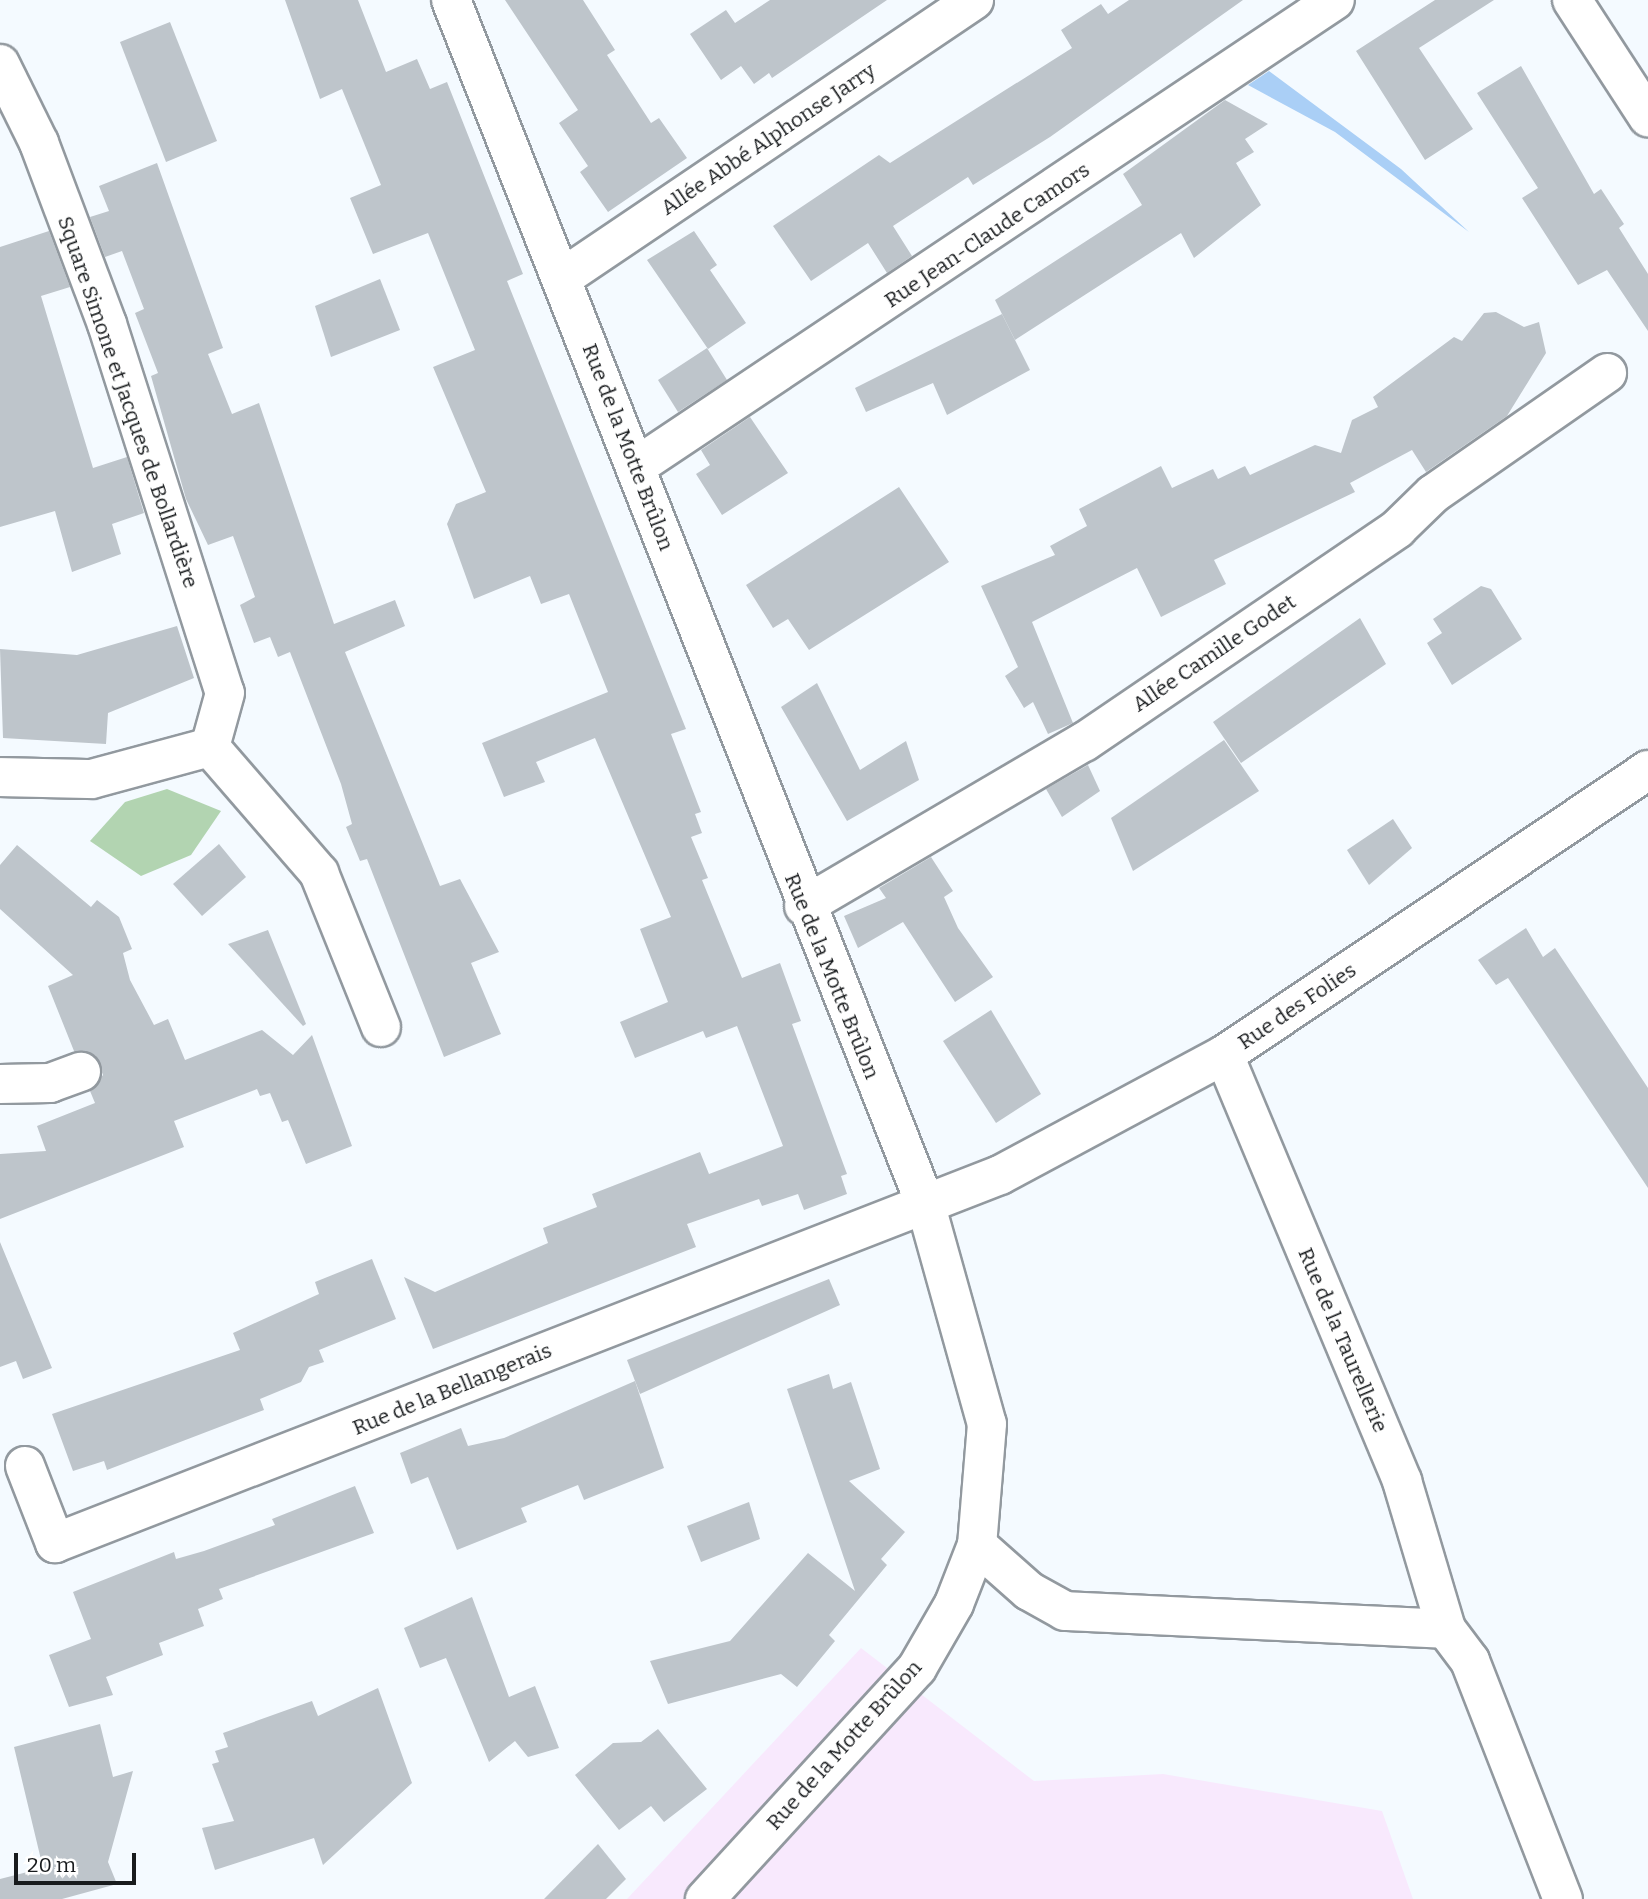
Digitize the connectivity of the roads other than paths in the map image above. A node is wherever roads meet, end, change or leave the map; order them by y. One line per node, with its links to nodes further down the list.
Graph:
1 (451, 0): 7 (street, Rue de la Motte Brûlon)
2 (974, 0): 7 (street, Allée Abbé Alphonse Jarry)
3 (1335, 0): 9 (street, Rue Jean-Claude Camors)
4 (1572, 0): 6 (street)
5 (0, 64): 10 (street, Square Simone et Jacques de Bollardière)
6 (1648, 117)
7 (562, 278): 9 (street, Rue de la Motte Brûlon)
8 (1607, 373): 13 (street, Allée Camille Godet)
9 (637, 466): 13 (street, Rue de la Motte Brûlon)
10 (210, 747): 12 (street); 14 (street)
11 (1648, 770): 15 (street, Rue des Folies)
12 (0, 777)
13 (804, 906): 18 (street, Rue de la Motte Brûlon)
14 (381, 1027)
15 (1224, 1055): 18 (street, Rue des Folies); 21 (street, Rue de la Taurellerie)
16 (81, 1072): 17 (street)
17 (0, 1084)
18 (926, 1206): 19 (street, Rue de la Bellangerais); 20 (street, Rue de la Motte Brûlon)
19 (25, 1466)
20 (977, 1545): 21 (street); 22 (street, Rue de la Motte Brûlon)
21 (1446, 1629): 23 (street, Rue de la Taurellerie)
22 (705, 1899)
23 (1563, 1899)

